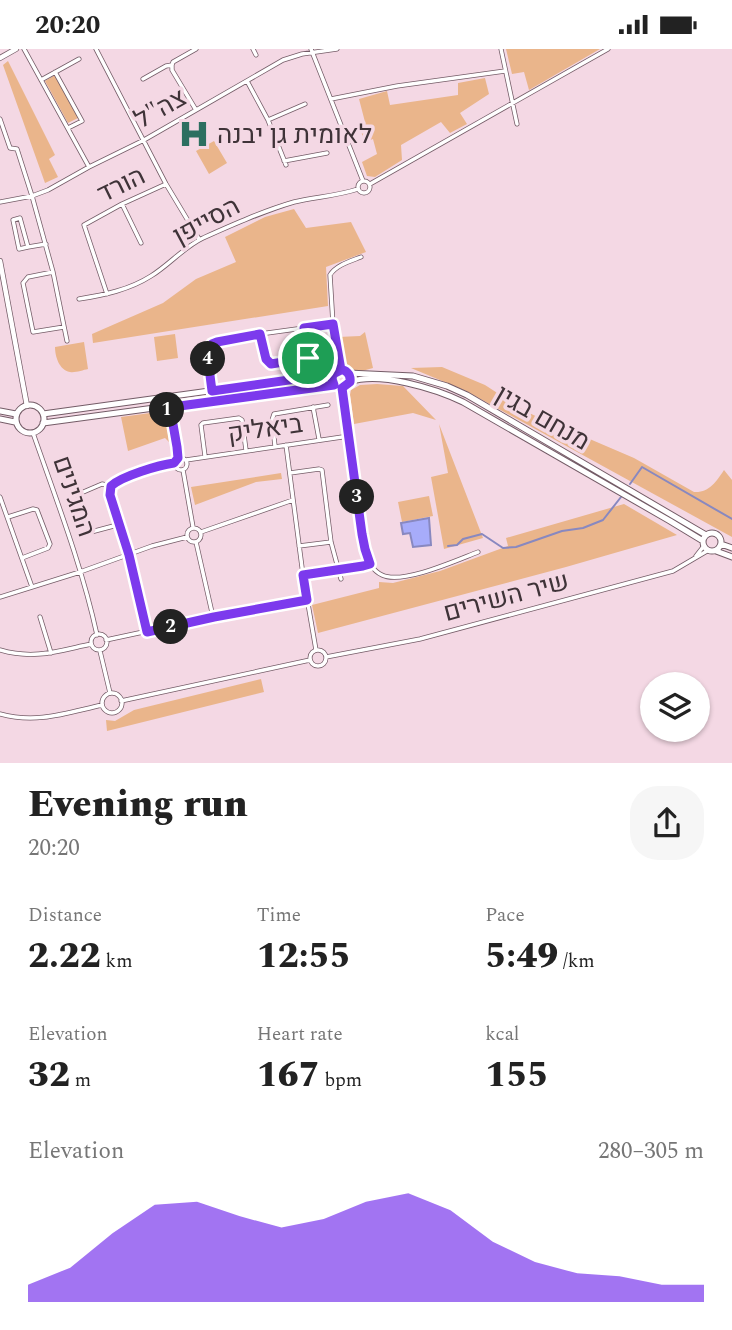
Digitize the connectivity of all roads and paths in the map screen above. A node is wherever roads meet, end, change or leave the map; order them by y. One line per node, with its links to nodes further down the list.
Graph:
1 (16, 49): 11 (street)
2 (24, 49): 17 (street)
3 (96, 49): 27 (street)
4 (196, 49): 13 (street)
5 (253, 49): 10 (street)
6 (337, 49): 9 (street, צה"ל)
7 (501, 49): 14 (street)
8 (608, 49): 21 (street)
9 (311, 51): 18 (street, צה"ל); 19 (street)
10 (256, 55)
11 (0, 58)
12 (79, 58): 15 (street)
13 (172, 65): 16 (street); 22 (street)
14 (505, 71): 19 (street); 21 (street)
15 (55, 72): 17 (street); 26 (street)
16 (143, 79)
17 (41, 80): 26 (street)
18 (247, 82): 22 (street, צה"ל); 24 (street)
19 (331, 99): 30 (street)
20 (305, 104): 24 (street)
21 (512, 104): 25 (street); 32 (street)
22 (196, 110): 27 (street, צה"ל)
23 (0, 119): 34 (street)
24 (268, 120): 28 (street)
25 (517, 124)
26 (68, 128): 29 (street)
27 (144, 140): 29 (street, צה"ל); 31 (street)
28 (327, 152)
29 (89, 167): 34 (street, צה"ל)
30 (363, 181): 32 (street); 33 (street)
31 (166, 184): 36 (street, הורד); 37 (street)
32 (370, 184): 33 (street)
33 (358, 189): 37 (street, הסייפן)
34 (33, 196): 35 (street, צה"ל); 39 (street)
35 (0, 202)
36 (122, 204): 38 (street); 44 (street, הורד)
37 (200, 239): 44 (street, הסייפן)
38 (141, 243)
39 (46, 244): 40 (street); 43 (street)
40 (28, 247): 40 (street)
41 (361, 257): 46 (street)
42 (0, 261): 58 (street)
43 (53, 272): 47 (street); 47 (street)
44 (107, 294): 45 (street, הסייפן)
45 (79, 299)
46 (333, 324): 48 (street); 53 (street)
47 (64, 327): 50 (street)
48 (304, 328): 49 (street); 52 (street)
49 (260, 334): 52 (street); 57 (street)
50 (67, 341)
51 (315, 357): 52 (street)
52 (308, 358)
53 (341, 371): 54 (main road); 55 (main road); 57 (main road, מנחם בגין); 89 (main road, מנחם בגין)
54 (350, 382): 56 (main road); 89 (main road, מנחם בגין)
55 (334, 385): 56 (main road); 61 (main road)
56 (342, 388): 69 (street)
57 (212, 391): 64 (main road, מנחם בגין)
58 (27, 405): 63 (main road); 64 (main road)
59 (328, 405): 60 (street)
60 (313, 407): 70 (street); 72 (street)
61 (172, 410): 67 (main road); 75 (street)
62 (0, 411): 63 (main road)
63 (16, 414): 66 (main road)
64 (43, 414): 67 (main road)
65 (0, 419): 66 (main road)
66 (15, 422): 68 (main road)
67 (43, 423): 68 (main road)
68 (33, 433): 100 (street, המגינים)
69 (349, 436): 70 (street, ביאליק); 98 (street)
70 (319, 440): 71 (street, ביאליק)
71 (286, 445): 72 (street, ביאליק); 78 (street)
72 (275, 446): 73 (street, ביאליק)
73 (246, 450): 74 (street, ביאליק); 74 (street)
74 (205, 456): 75 (street, ביאליק)
75 (182, 458): 76 (street); 77 (street)
76 (174, 463): 77 (street); 79 (street)
77 (183, 470): 84 (street)
78 (290, 473): 81 (street); 87 (street)
79 (111, 486): 83 (street); 83 (street)
80 (0, 497): 82 (street)
81 (293, 500): 85 (street); 91 (street)
82 (8, 517): 97 (street); 97 (street)
83 (121, 524): 95 (street)
84 (193, 527): 85 (street); 86 (street)
85 (201, 532): 88 (street)
86 (187, 537): 88 (street); 95 (street)
87 (331, 541): 91 (street); 99 (street)
88 (196, 542): 107 (street)
89 (705, 543): 90 (main road); 93 (main road); 116 (street, שיר השירים)
90 (721, 544): 92 (main road); 93 (main road)
91 (299, 546): 101 (street)
92 (732, 548)
93 (716, 551): 96 (main road)
94 (478, 552): 98 (street)
95 (129, 555): 100 (street); 108 (street)
96 (732, 557)
97 (22, 558): 103 (street)
98 (370, 564): 99 (street)
99 (338, 570): 101 (street); 102 (street)
100 (80, 572): 103 (street); 109 (street, המגינים)
101 (303, 575): 105 (street)
102 (341, 579)
103 (32, 587): 104 (street)
104 (0, 597)
105 (307, 600): 107 (street); 114 (street)
106 (40, 617): 115 (street)
107 (214, 617): 108 (street)
108 (147, 632): 110 (street)
109 (97, 635): 110 (street); 111 (street)
110 (106, 640): 113 (street)
111 (91, 644): 113 (street); 115 (street)
112 (0, 650): 115 (street)
113 (100, 650): 118 (street)
114 (316, 650): 116 (street); 117 (street)
115 (51, 653)
116 (326, 657): 117 (street)
117 (310, 660): 119 (street)
118 (110, 693): 119 (street); 120 (street)
119 (121, 701): 120 (street)
120 (102, 705): 121 (street)
121 (0, 714)

